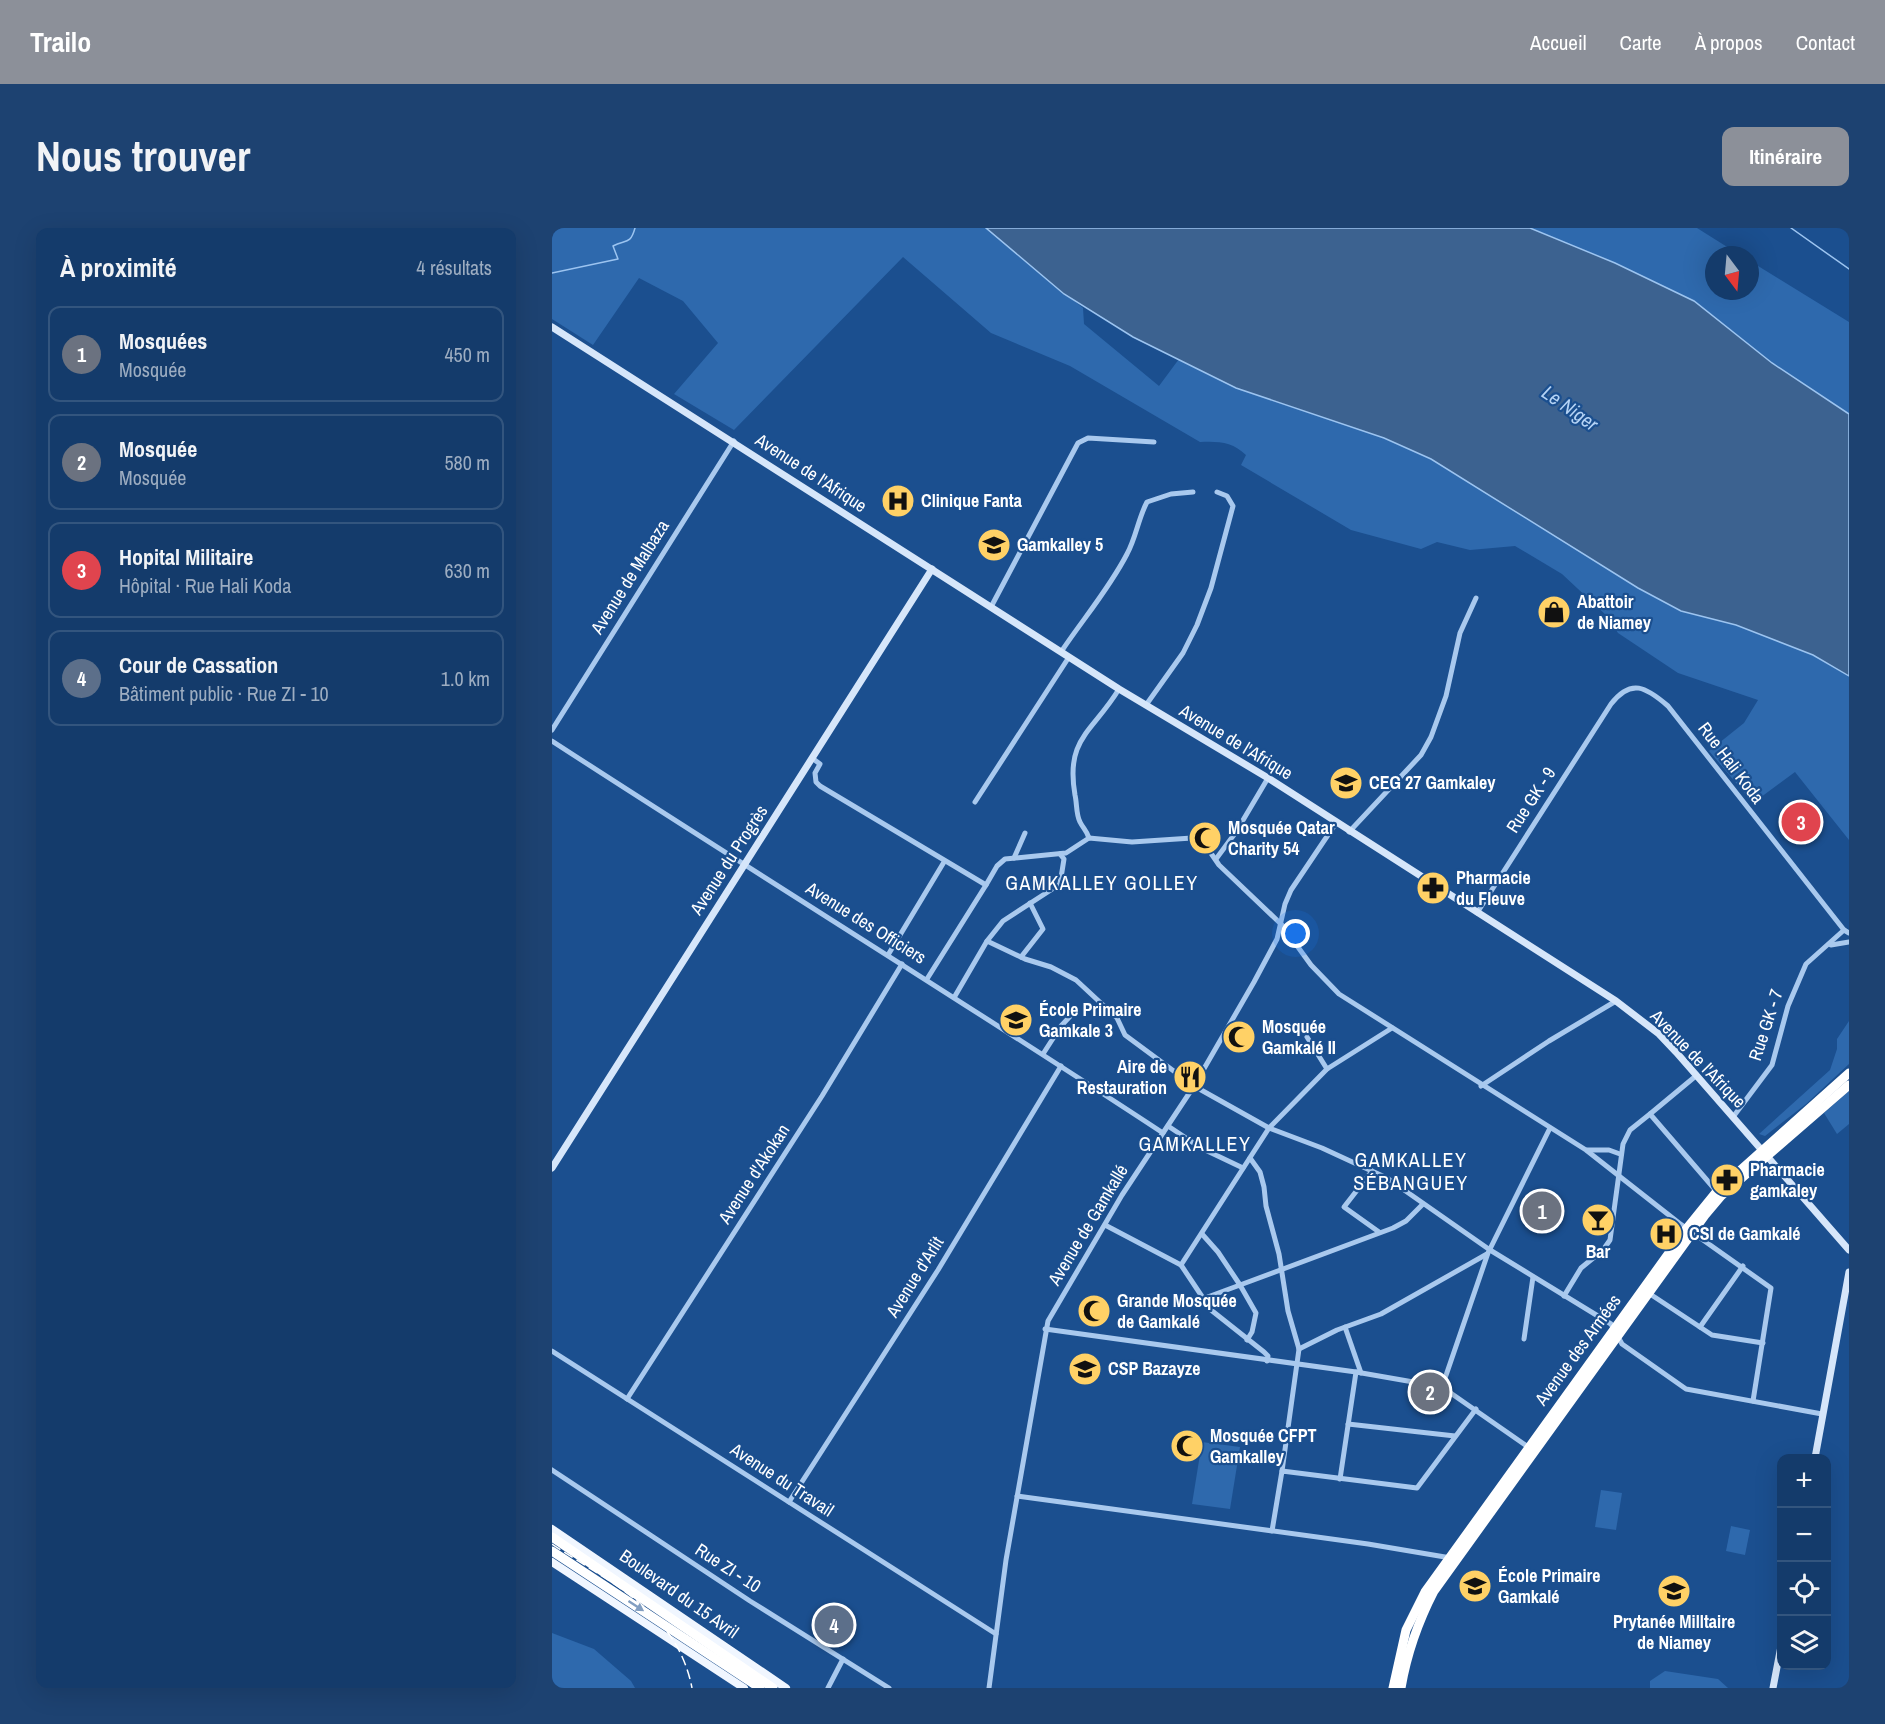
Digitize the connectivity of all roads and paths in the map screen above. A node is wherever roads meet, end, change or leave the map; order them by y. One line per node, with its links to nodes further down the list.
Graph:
1 (552, 327): 2 (main road, Avenue de l'Afrique)
2 (734, 441): 6 (main road, Avenue de l'Afrique); 14 (street, Avenue de Malbaza)
3 (1154, 442): 8 (street)
4 (1193, 492): 9 (street)
5 (1217, 492): 13 (street)
6 (932, 569): 8 (main road, Avenue de l'Afrique); 16 (main road, Avenue du Progrès)
7 (1476, 598): 20 (street)
8 (991, 607): 9 (main road, Avenue de l'Afrique)
9 (1061, 652): 10 (main road, Avenue de l'Afrique)
10 (1069, 657): 11 (main road, Avenue de l'Afrique); 18 (street)
11 (1119, 689): 13 (main road, Avenue de l'Afrique); 22 (street)
12 (1623, 690): 30 (street, Rue GK - 9); 32 (street, Rue Hali Koda)
13 (1146, 705): 17 (main road, Avenue de l'Afrique)
14 (552, 730)
15 (552, 741): 27 (street, Avenue des Officiers)
16 (812, 758): 26 (street); 27 (main road, Avenue du Progrès)
17 (1268, 778): 19 (main road, Avenue de l'Afrique); 25 (street)
18 (975, 802)
19 (1336, 824): 20 (main road, Avenue de l'Afrique); 31 (street, Avenue de Gamkallé)
20 (1349, 832): 30 (main road, Avenue de l'Afrique)
21 (1025, 833): 24 (street)
22 (1089, 838): 23 (street); 25 (street)
23 (1060, 854): 24 (street); 29 (street)
24 (1014, 858): 28 (street)
25 (1216, 859): 31 (street)
26 (944, 862): 28 (street); 36 (street)
27 (743, 865): 36 (street, Avenue des Officiers); 63 (main road, Avenue du Progrès)
28 (986, 885): 39 (street)
29 (1030, 903): 33 (street); 37 (street)
30 (1477, 913): 41 (main road, Avenue de l'Afrique)
31 (1282, 925): 43 (street); 51 (street, Avenue de Gamkallé)
32 (1846, 931): 35 (street, Rue GK - 7)
33 (987, 941): 37 (street); 40 (street)
34 (1849, 942): 35 (street)
35 (1829, 946): 54 (street, Rue GK - 7)
36 (888, 955): 38 (street, Avenue des Officiers)
37 (1021, 957): 51 (street)
38 (902, 964): 39 (street, Avenue des Officiers); 98 (street, Avenue d'Akokan)
39 (927, 979): 40 (street, Avenue des Officiers)
40 (955, 996): 45 (street, Avenue des Officiers)
41 (1616, 1001): 49 (main road, Avenue de l'Afrique); 52 (street)
42 (1076, 1010): 45 (street)
43 (1392, 1028): 47 (street); 52 (street)
44 (1307, 1037): 47 (street)
45 (1044, 1054): 46 (street, Avenue des Officiers)
46 (1061, 1066): 58 (street, Avenue des Officiers); 110 (street, Avenue d'Arlit)
47 (1327, 1069): 56 (street)
48 (1849, 1073): 60 (highway, Avenue des Armées)
49 (1697, 1075): 53 (street); 54 (main road, Avenue de l'Afrique)
50 (1849, 1085): 60 (highway, Avenue des Armées)
51 (1194, 1086): 55 (street, Avenue de Gamkallé); 56 (street)
52 (1482, 1086): 57 (street)
53 (1650, 1114): 61 (street); 67 (street)
54 (1733, 1117): 60 (main road, Avenue de l'Afrique)
55 (1167, 1126): 58 (street, Avenue de Gamkallé); 64 (street)
56 (1269, 1128): 62 (street); 65 (street)
57 (1550, 1128): 59 (street); 74 (street)
58 (1163, 1133): 69 (street, Avenue de Gamkallé)
59 (1586, 1150): 61 (street); 66 (street)
60 (1764, 1153): 67 (highway, Avenue des Armées); 73 (main road, Avenue de l'Afrique)
61 (1620, 1154): 66 (street)
62 (1250, 1158): 64 (street); 77 (street)
63 (552, 1168)
64 (1243, 1168): 72 (street)
65 (1372, 1171): 68 (street); 71 (street)
66 (1620, 1175): 70 (street); 83 (street)
67 (1719, 1193): 70 (highway, Avenue des Armées)
68 (1423, 1204): 71 (street); 74 (street)
69 (1105, 1225): 75 (street); 87 (street, Avenue de Gamkallé)
70 (1690, 1230): 76 (street); 81 (highway, Avenue des Armées)
71 (1378, 1232): 77 (street)
72 (1202, 1234): 75 (street); 80 (street)
73 (1849, 1250)
74 (1489, 1252): 78 (street); 85 (street); 97 (street)
75 (1181, 1265): 84 (street)
76 (1743, 1266): 86 (street); 91 (street)
77 (1281, 1270): 80 (street); 92 (street)
78 (1533, 1277): 83 (street); 90 (street)
79 (1849, 1277): 82 (main road)
80 (1240, 1285): 84 (street); 89 (street)
81 (1646, 1291): 86 (street); 88 (highway, Avenue des Armées)
82 (1847, 1293): 101 (main road)
83 (1564, 1296): 88 (street)
84 (1205, 1298): 89 (street)
85 (1344, 1327): 92 (street); 96 (street)
86 (1700, 1328): 91 (street)
87 (1045, 1329): 94 (street); 109 (street, Avenue de Gamkallé)
88 (1616, 1333): 99 (street); 104 (highway, Avenue des Armées)
89 (1247, 1340): 94 (street)
90 (1524, 1340)
91 (1763, 1343): 99 (street)
92 (1299, 1349): 95 (street)
93 (552, 1351): 98 (street, Avenue du Travail)
94 (1267, 1361): 95 (street)
95 (1296, 1365): 96 (street); 107 (street)
96 (1359, 1373): 97 (street); 102 (street)
97 (1442, 1387): 100 (street)
98 (627, 1399): 110 (street, Avenue du Travail)
99 (1754, 1401): 101 (street)
100 (1476, 1409): 103 (street); 104 (street)
101 (1822, 1414): 105 (main road)
102 (1348, 1424): 103 (street); 108 (street)
103 (1455, 1436): 108 (street)
104 (1531, 1449): 115 (highway, Avenue des Armées)
105 (1816, 1454)
106 (552, 1470): 118 (street, Rue ZI - 10)
107 (1282, 1471): 108 (street); 112 (street)
108 (1340, 1479)
109 (1017, 1496): 112 (street); 117 (street, Avenue de Gamkallé)
110 (789, 1502): 117 (street, Avenue du Travail)
111 (552, 1529): 123 (main road, Boulevard du 15 Avril)
112 (1272, 1531): 115 (street)
113 (552, 1538): 122 (highway, Boulevard du 15 Avril)
114 (552, 1551): 121 (highway, Boulevard du 15 Avril, one-way to 121)
115 (1452, 1559): 127 (highway, Avenue des Armées); 128 (highway, Avenue des Armées)
116 (552, 1562): 120 (main road)
117 (996, 1634): 126 (street, Avenue de Gamkallé)
118 (843, 1659): 124 (street); 125 (street, Rue ZI - 10)
119 (1777, 1667): 129 (main road)
120 (744, 1688)
121 (760, 1688)
122 (773, 1688)
123 (786, 1688)
124 (828, 1688)
125 (889, 1688)
126 (988, 1688)
127 (1393, 1688)
128 (1401, 1688)
129 (1773, 1688)

